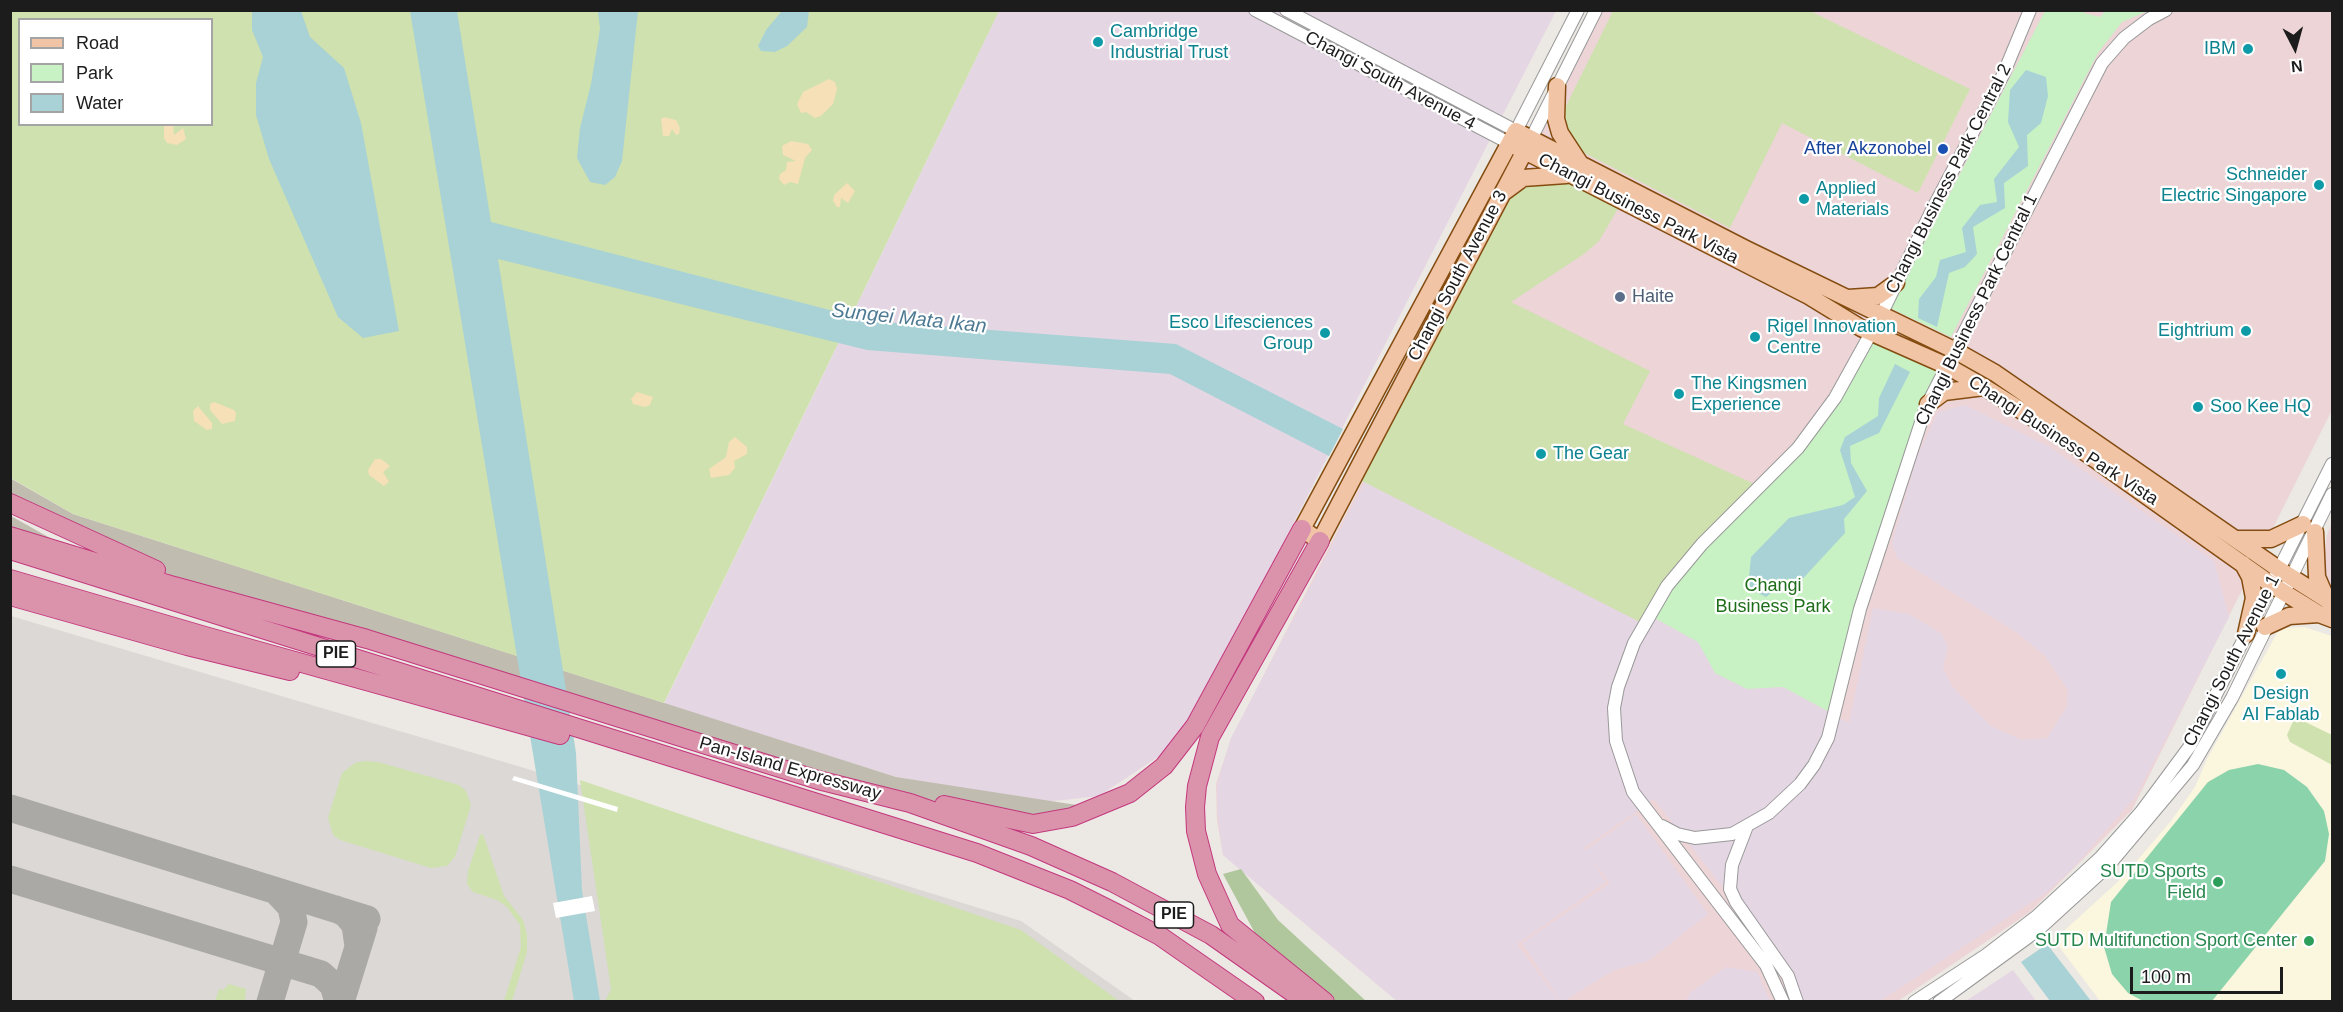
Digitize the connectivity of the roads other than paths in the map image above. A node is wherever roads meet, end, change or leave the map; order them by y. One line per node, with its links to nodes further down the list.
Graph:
1 (1255, 10): 8 (street, Changi South Avenue 4)
2 (1286, 10): 8 (street, Changi South Avenue 4)
3 (1578, 10): 8 (street, Changi South Avenue 3)
4 (1596, 10): 7 (street, Changi South Avenue 3)
5 (2030, 10): 11 (street, Changi Business Park Central 2)
6 (2166, 10): 15 (street, Changi Business Park Central 1)
7 (1557, 86): 8 (street, Changi South Avenue 3); 9 (main road)
8 (1520, 141): 9 (main road, Changi Business Park Vista); 10 (main road, Changi South Avenue 3); 23 (main road, Changi South Avenue 3)
9 (1576, 170): 10 (main road); 12 (main road, Changi Business Park Vista); 14 (main road, Changi Business Park Vista)
10 (1499, 197): 26 (main road, Changi South Avenue 3)
11 (1896, 283): 12 (main road); 13 (street, Changi Business Park Central 2)
12 (1847, 298): 13 (main road, Changi Business Park Vista)
13 (1881, 315): 14 (street, Changi Business Park Central 2); 15 (main road, Changi Business Park Vista)
14 (1872, 332): 16 (main road, Changi Business Park Vista); 39 (street, Changi Business Park Central 2)
15 (1956, 351): 16 (street, Changi Business Park Central 1); 25 (main road, Changi Business Park Vista)
16 (1947, 366): 17 (main road, Changi Business Park Vista); 18 (street, Changi Business Park Central 1)
17 (1984, 387): 18 (main road); 28 (main road, Changi Business Park Vista)
18 (1928, 404): 40 (street, Changi Business Park Central 1)
19 (2332, 464): 22 (street, Changi South Avenue 1)
20 (2332, 494): 22 (street, Changi South Avenue 1)
21 (10, 503): 32 (highway)
22 (2309, 528): 25 (main road); 30 (street, Changi South Avenue 1); 33 (main road)
23 (1302, 529): 26 (main road); 38 (highway)
24 (10, 537): 32 (highway, PIE)
25 (2236, 539): 30 (main road, Changi Business Park Vista)
26 (1320, 541): 43 (highway)
27 (10, 550): 37 (highway, PIE)
28 (2243, 563): 30 (main road, Changi Business Park Vista); 35 (main road)
29 (10, 579): 36 (highway)
30 (2281, 581): 33 (main road); 34 (street, Changi South Avenue 1); 35 (street, Changi South Avenue 1)
31 (10, 596): 36 (highway)
32 (245, 604): 38 (highway, Pan-Island Expressway / PIE)
33 (2328, 609): 34 (main road)
34 (2265, 627): 47 (street, Changi South Avenue 1)
35 (2246, 634): 46 (street, Changi South Avenue 1)
36 (404, 692): 37 (highway)
37 (518, 716): 41 (highway, PIE)
38 (910, 803): 42 (highway, Pan-Island Expressway / PIE)
39 (1658, 824): 40 (street, Changi Business Park Central 1); 44 (street, Changi Business Park Central 2)
40 (1748, 826): 45 (street)
41 (1255, 1002)
42 (1306, 1002)
43 (1325, 1002)
44 (1783, 1002)
45 (1797, 1002)
46 (1914, 1002)
47 (1939, 1002)

